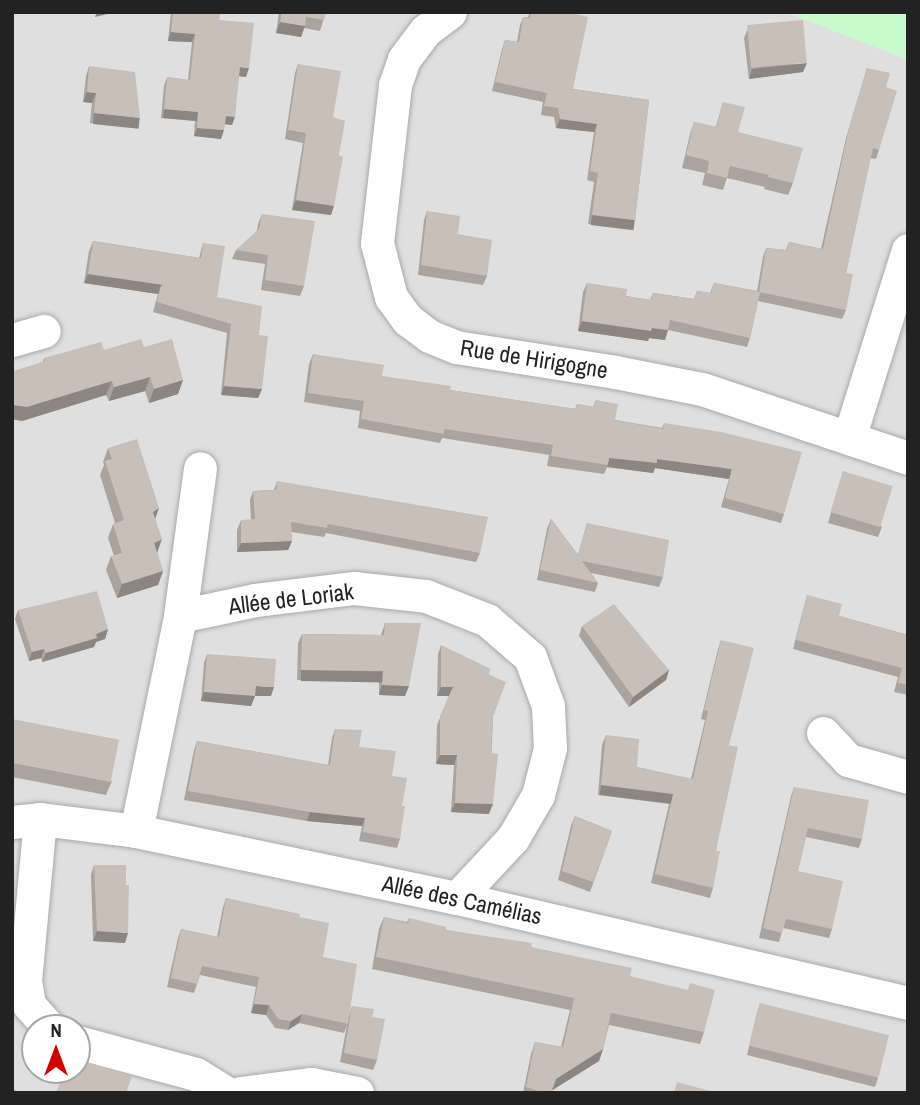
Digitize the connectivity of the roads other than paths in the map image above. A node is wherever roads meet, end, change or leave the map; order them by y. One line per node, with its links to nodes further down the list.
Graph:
1 (450, 12): 5 (street, Rue de Hirigogne)
2 (908, 250): 5 (street)
3 (44, 331): 4 (street)
4 (12, 340)
5 (849, 438): 6 (street, Rue de Hirigogne)
6 (908, 458)
7 (200, 468): 8 (street)
8 (180, 616): 12 (street); 13 (street, Allée de Loriak)
9 (823, 733): 10 (street)
10 (908, 777)
11 (26, 820): 12 (street, Allée des Camélias); 15 (street)
12 (135, 831): 13 (street, Allée des Camélias)
13 (457, 898): 14 (street, Allée des Camélias)
14 (908, 1003)
15 (37, 1014)
16 (91, 1046): 17 (street)
17 (228, 1093)
18 (240, 1093): 19 (street)
19 (357, 1093)

